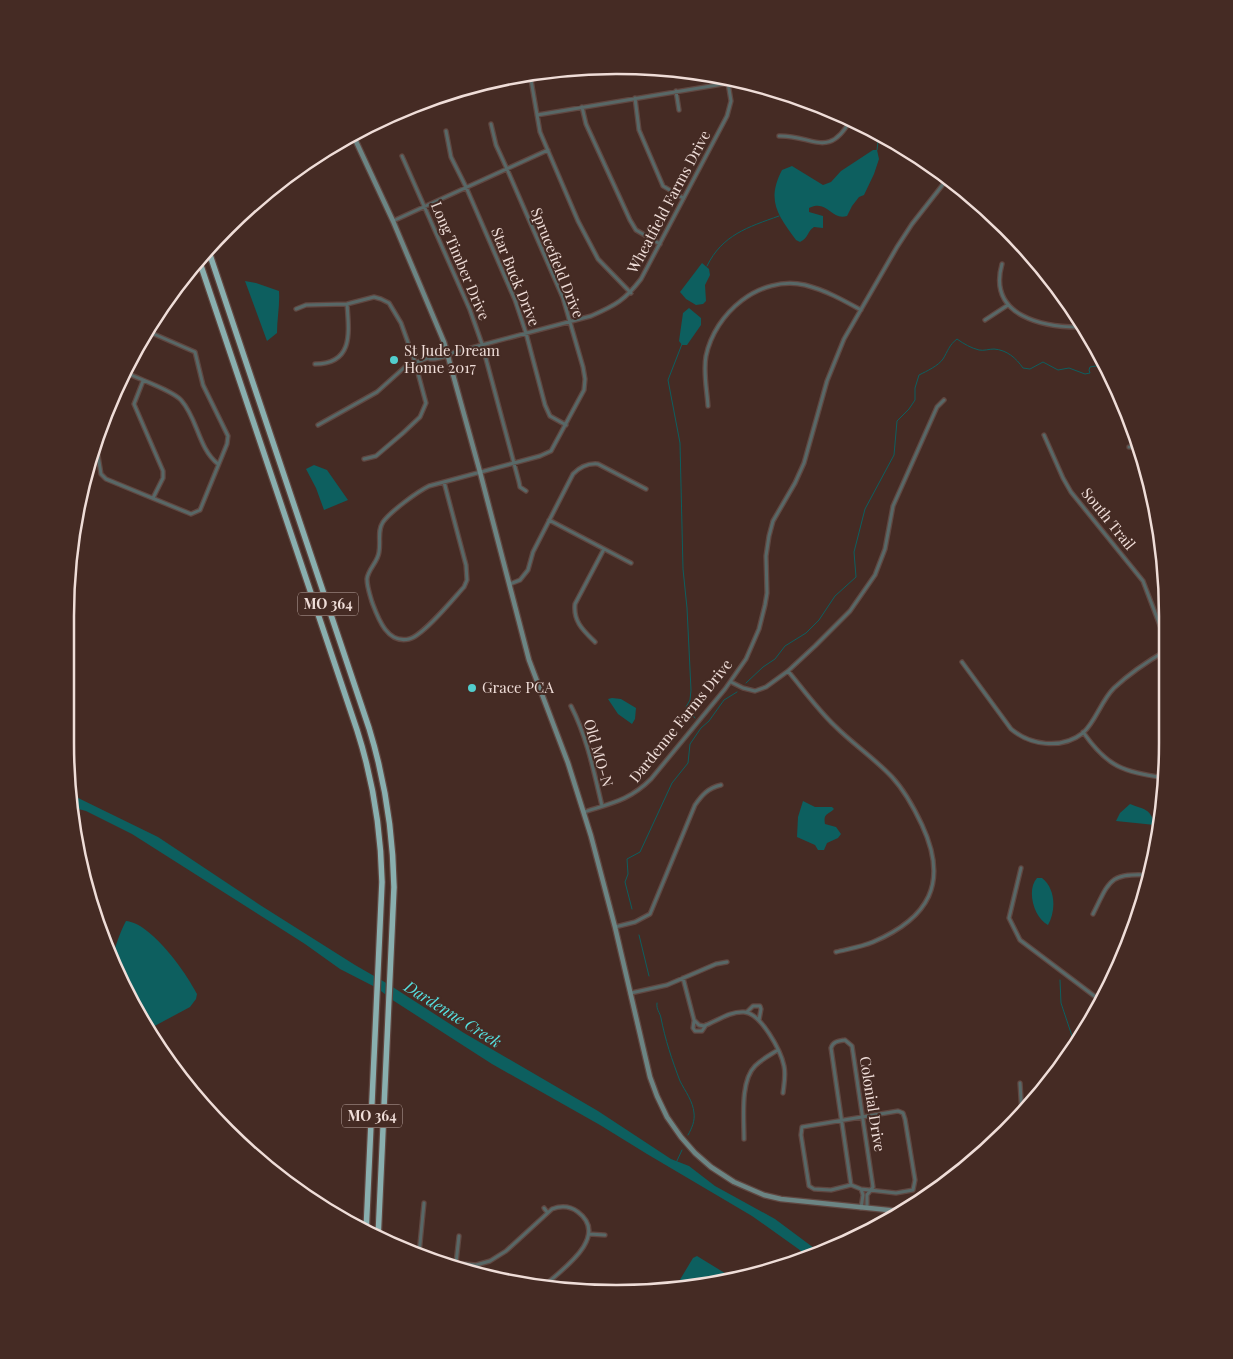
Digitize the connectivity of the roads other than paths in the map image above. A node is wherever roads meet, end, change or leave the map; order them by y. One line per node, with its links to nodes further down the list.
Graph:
1 (531, 81): 8 (street)
2 (722, 84): 4 (street)
3 (728, 85): 19 (street, Wheatfield Farms Drive)
4 (676, 91): 5 (street); 7 (street)
5 (635, 98): 6 (street); 19 (street)
6 (582, 107): 8 (street); 22 (street)
7 (679, 110)
8 (537, 115): 14 (street)
9 (492, 124): 16 (street, Sprucefield Drive)
10 (847, 126): 12 (street)
11 (446, 131): 18 (street, Star Buck Drive)
12 (779, 136)
13 (355, 141): 21 (main road)
14 (548, 150): 16 (street); 26 (street)
15 (402, 156): 20 (street, Long Timber Drive)
16 (507, 169): 18 (street); 32 (street, Sprucefield Drive)
17 (944, 184): 30 (street, Dardenne Farms Drive)
18 (466, 187): 20 (street); 34 (street, Star Buck Drive)
19 (684, 198): 22 (street, Wheatfield Farms Drive)
20 (424, 207): 21 (street); 36 (street, Long Timber Drive)
21 (393, 221): 37 (main road)
22 (660, 244): 26 (street, Wheatfield Farms Drive)
23 (210, 256): 102 (highway, MO 364)
24 (1002, 264): 28 (street)
25 (202, 266): 101 (highway, MO 364)
26 (630, 293): 32 (street, Wheatfield Farms Drive)
27 (347, 304): 29 (street); 38 (street); 39 (street)
28 (1008, 305): 31 (street); 33 (street)
29 (296, 309)
30 (861, 310): 43 (street); 65 (street, Dardenne Farms Drive)
31 (985, 320)
32 (570, 322): 34 (street, Wheatfield Farms Drive); 45 (street, Sprucefield Drive)
33 (1076, 327)
34 (526, 333): 36 (street, Wheatfield Farms Drive); 45 (street, Star Buck Drive)
35 (153, 334): 50 (street)
36 (482, 344): 37 (street, Wheatfield Farms Drive); 49 (street, Long Timber Drive)
37 (448, 354): 38 (street, Wheatfield Farms Drive); 51 (main road)
38 (415, 362): 44 (street); 48 (street)
39 (315, 364)
40 (131, 375): 41 (street)
41 (143, 381): 50 (street); 55 (street)
42 (944, 400): 64 (street)
43 (708, 406)
44 (318, 425)
45 (566, 425): 49 (street, Sprucefield Drive)
46 (1044, 435): 60 (street, South Trail)
47 (98, 457): 55 (street)
48 (364, 458)
49 (514, 463): 51 (street, Sprucefield Drive); 54 (street, Long Timber Drive)
50 (218, 464): 55 (street)
51 (480, 472): 52 (street, Sprucefield Drive); 59 (main road)
52 (444, 482): 52 (street, Sprucefield Drive)
53 (646, 489): 56 (street)
54 (526, 491)
55 (153, 498)
56 (548, 520): 57 (street); 59 (street)
57 (604, 549): 58 (street); 61 (street)
58 (631, 563)
59 (510, 584): 71 (main road)
60 (1159, 623)
61 (595, 642)
62 (1159, 655): 67 (street)
63 (962, 662): 67 (street)
64 (788, 671): 65 (street); 76 (street)
65 (731, 682): 70 (street, Dardenne Farms Drive)
66 (571, 706): 70 (street, Old MO-N)
67 (1083, 732): 68 (street)
68 (1158, 777)
69 (721, 785): 75 (street)
70 (602, 806): 71 (street, Dardenne Farms Drive)
71 (584, 812): 75 (main road)
72 (1021, 868): 80 (street)
73 (1143, 875): 74 (street)
74 (1093, 914)
75 (615, 927): 79 (main road)
76 (836, 952)
77 (726, 962): 78 (street)
78 (683, 978): 79 (street); 82 (street)
79 (631, 993): 97 (main road)
80 (1096, 997)
81 (746, 1012): 83 (street); 83 (street); 84 (street)
82 (694, 1020): 84 (street); 84 (street)
83 (759, 1020): 85 (street)
84 (706, 1025)
85 (778, 1050): 87 (street); 91 (street)
86 (1020, 1083): 88 (street)
87 (783, 1093)
88 (1021, 1104)
89 (862, 1117): 90 (street); 90 (street, Colonial Drive); 94 (street, Colonial Drive); 94 (street)
90 (842, 1119): 92 (street, Colonial Drive); 92 (street)
91 (744, 1139)
92 (851, 1185): 93 (street)
93 (861, 1189): 94 (street); 97 (street)
94 (872, 1190): 98 (street, Colonial Drive)
95 (424, 1203): 106 (street)
96 (544, 1208): 100 (street)
97 (860, 1208): 98 (main road)
98 (867, 1208): 99 (main road)
99 (892, 1210)
100 (548, 1212): 103 (street); 108 (street)
101 (366, 1224)
102 (378, 1230)
103 (589, 1234): 104 (street); 109 (street)
104 (605, 1235)
105 (460, 1236): 107 (street)
106 (419, 1248)
107 (456, 1261)
108 (465, 1263)
109 (549, 1281)

